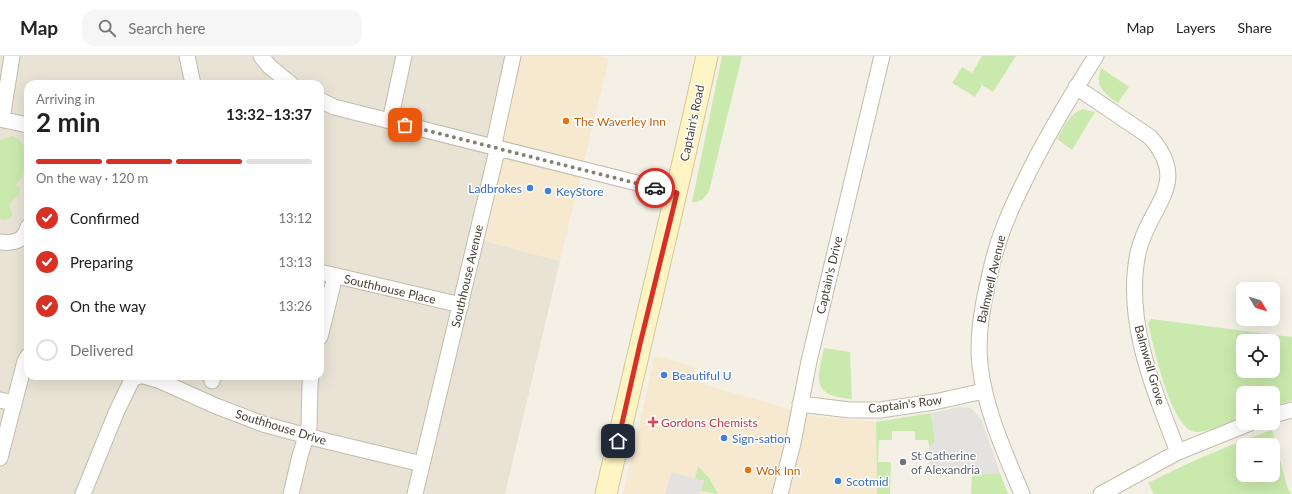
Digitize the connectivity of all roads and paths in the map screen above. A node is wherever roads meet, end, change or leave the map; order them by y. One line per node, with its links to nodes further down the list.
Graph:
1 (12, 56): 13 (street)
2 (187, 56): 9 (street)
3 (261, 56): 10 (street)
4 (404, 56): 14 (street)
5 (513, 56): 16 (street, Southhouse Avenue)
6 (707, 56): 17 (main road, Captain's Road)
7 (882, 56): 30 (street, Captain's Drive)
8 (1096, 56): 11 (street, Balmwell Avenue)
9 (192, 80)
10 (287, 80)
11 (1076, 87): 28 (street, Balmwell Avenue); 35 (street, Balmwell Grove)
12 (324, 102): 14 (street)
13 (1, 119): 15 (street)
14 (390, 121): 16 (street)
15 (24, 124)
16 (496, 147): 17 (street); 22 (street, Southhouse Avenue)
17 (677, 193): 41 (main road, Captain's Road)
18 (24, 235): 19 (street)
19 (0, 242)
20 (324, 273): 21 (street, Southhouse Place)
21 (335, 276): 22 (street, Southhouse Place); 23 (street)
22 (461, 305): 37 (street, Southhouse Avenue)
23 (324, 320)
24 (24, 365): 29 (street)
25 (132, 380): 38 (street)
26 (158, 380): 34 (street, Southhouse Drive)
27 (311, 380): 34 (street)
28 (984, 391): 30 (street, Captain's Row); 43 (street, Balmwell Avenue)
29 (7, 402): 36 (street)
30 (800, 404): 42 (street, Captain's Drive)
31 (1292, 410): 32 (street)
32 (1280, 413)
33 (1236, 429): 35 (street)
34 (308, 435): 37 (street, Southhouse Drive); 39 (street)
35 (1178, 452): 44 (street)
36 (0, 458)
37 (422, 464): 40 (street, Southhouse Avenue)
38 (83, 494)
39 (291, 494)
40 (415, 494)
41 (606, 494)
42 (780, 494)
43 (1022, 494)
44 (1101, 494)

